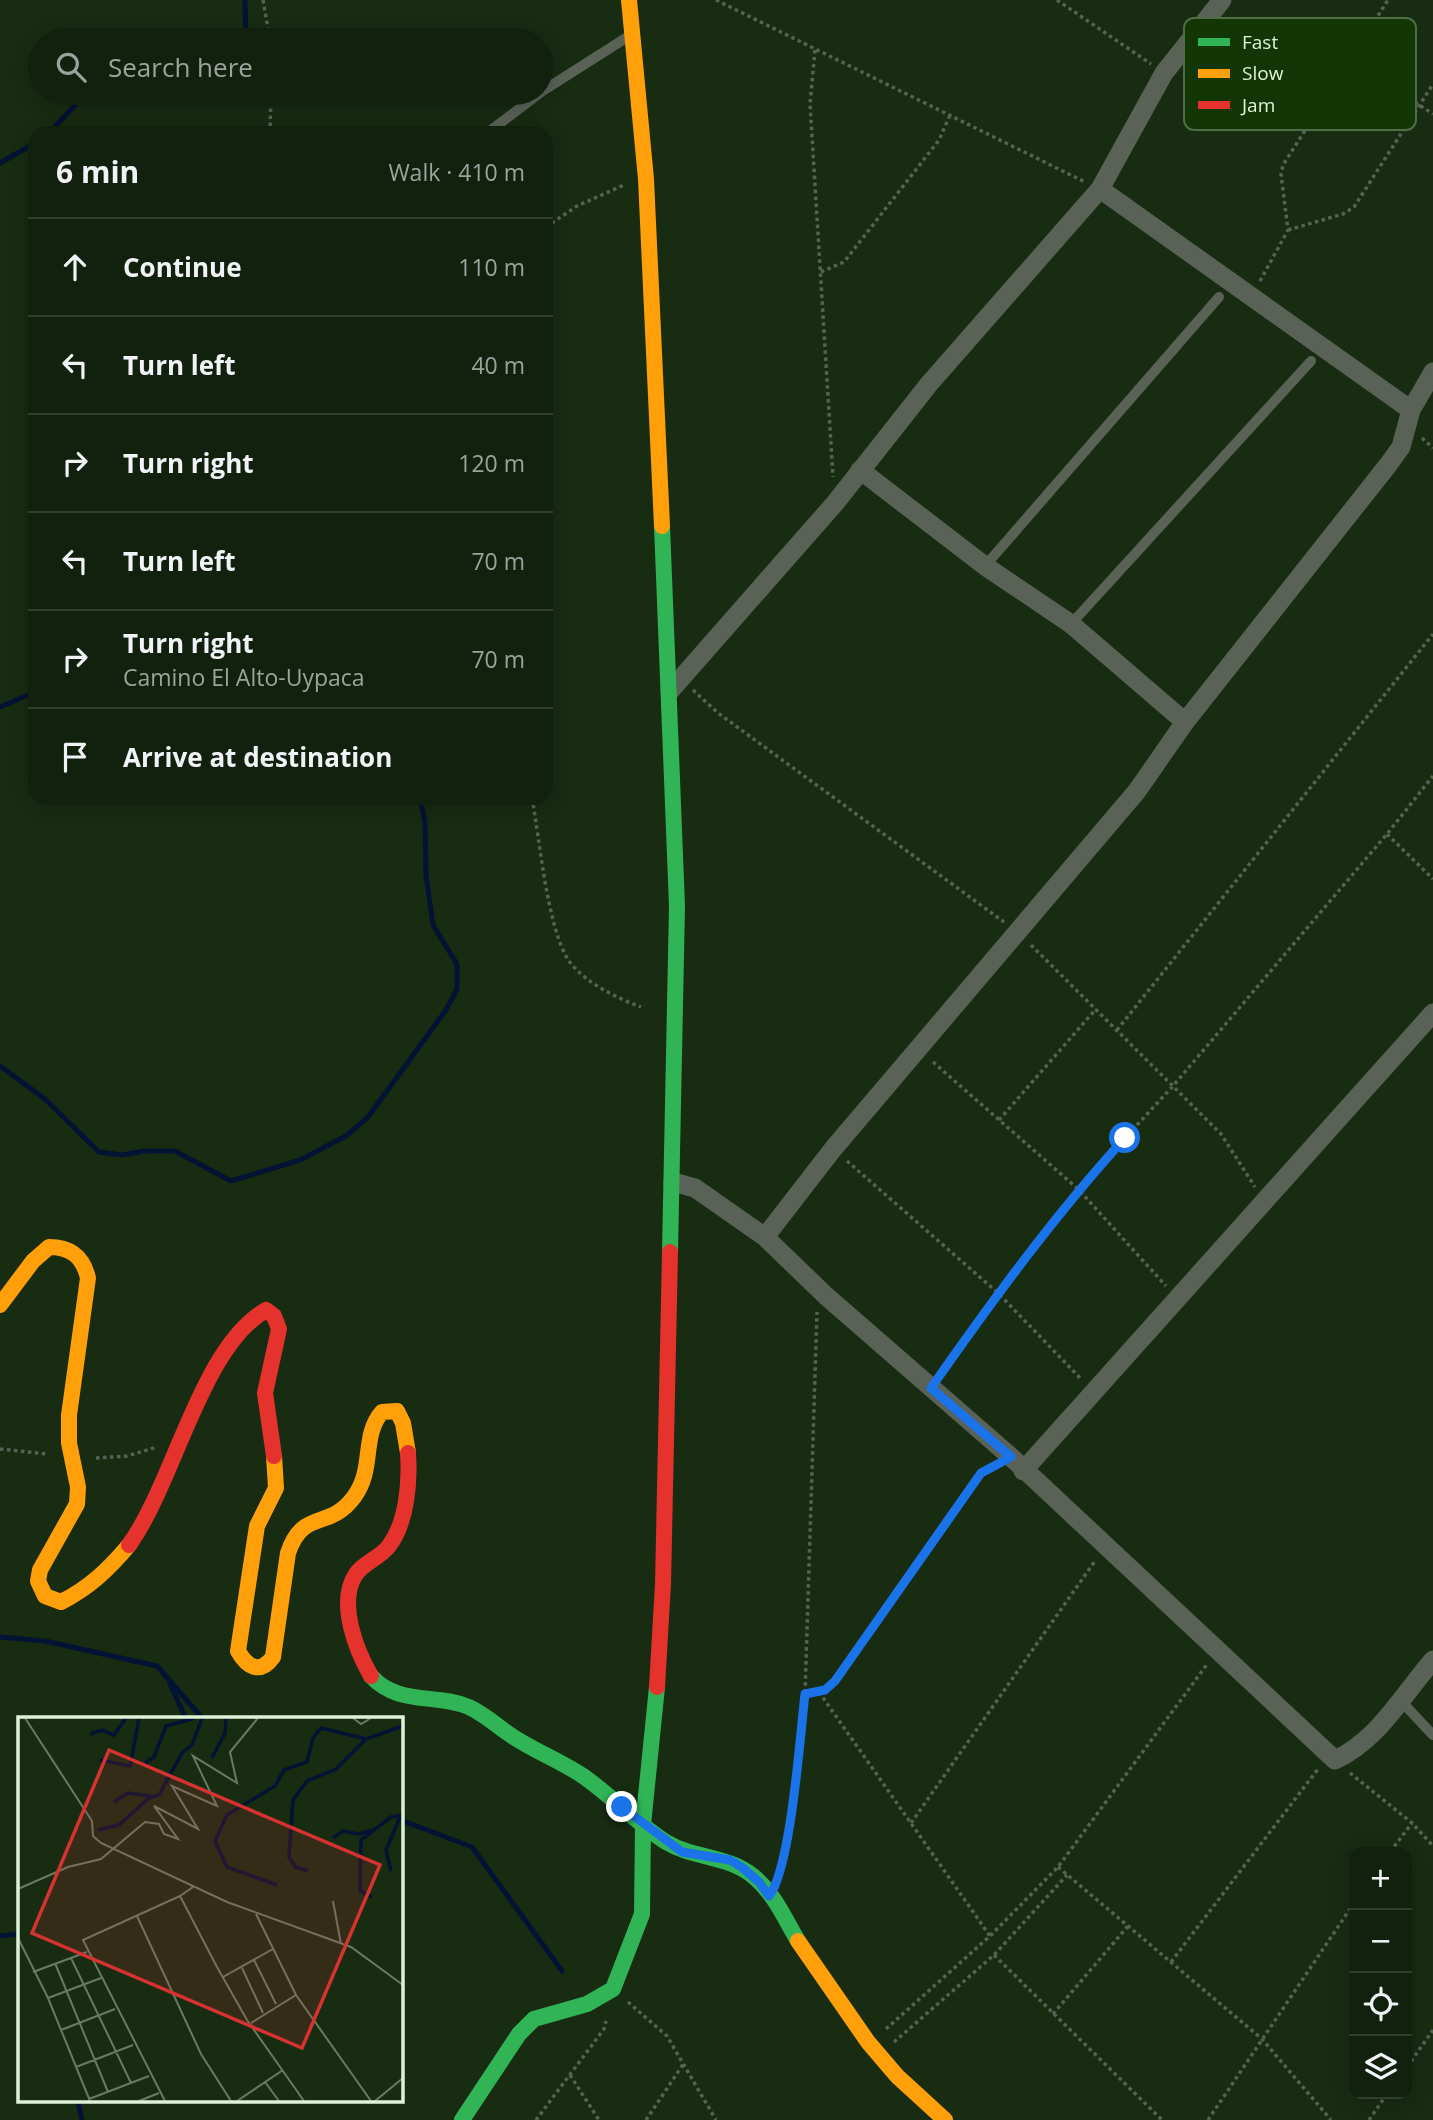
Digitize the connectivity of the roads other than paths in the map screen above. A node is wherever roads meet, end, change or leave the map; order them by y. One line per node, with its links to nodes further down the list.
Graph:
1 (629, 0): 4 (street)
2 (1222, 0): 3 (street)
3 (1208, 18)
4 (630, 35): 6 (lane); 17 (street)
5 (1184, 48): 9 (street)
6 (553, 84)
7 (523, 105): 8 (lane)
8 (496, 126)
9 (1100, 189): 13 (street); 14 (street)
10 (1219, 297): 15 (lane)
11 (1311, 361): 16 (lane)
12 (1433, 372): 13 (street)
13 (1411, 410): 18 (street)
14 (860, 470): 15 (street); 17 (street)
15 (985, 566): 16 (street)
16 (1071, 624): 18 (street)
17 (676, 685): 20 (street)
18 (1185, 723): 21 (street)
19 (1433, 1013): 23 (street)
20 (673, 1182): 21 (street); 27 (street)
21 (765, 1237): 23 (street)
22 (0, 1305): 27 (street)
23 (1017, 1464): 25 (street)
24 (1433, 1660): 25 (street)
25 (1399, 1699): 26 (lane)
26 (1433, 1735)
27 (643, 1825): 28 (street); 29 (street)
28 (462, 2120)
29 (944, 2120)

